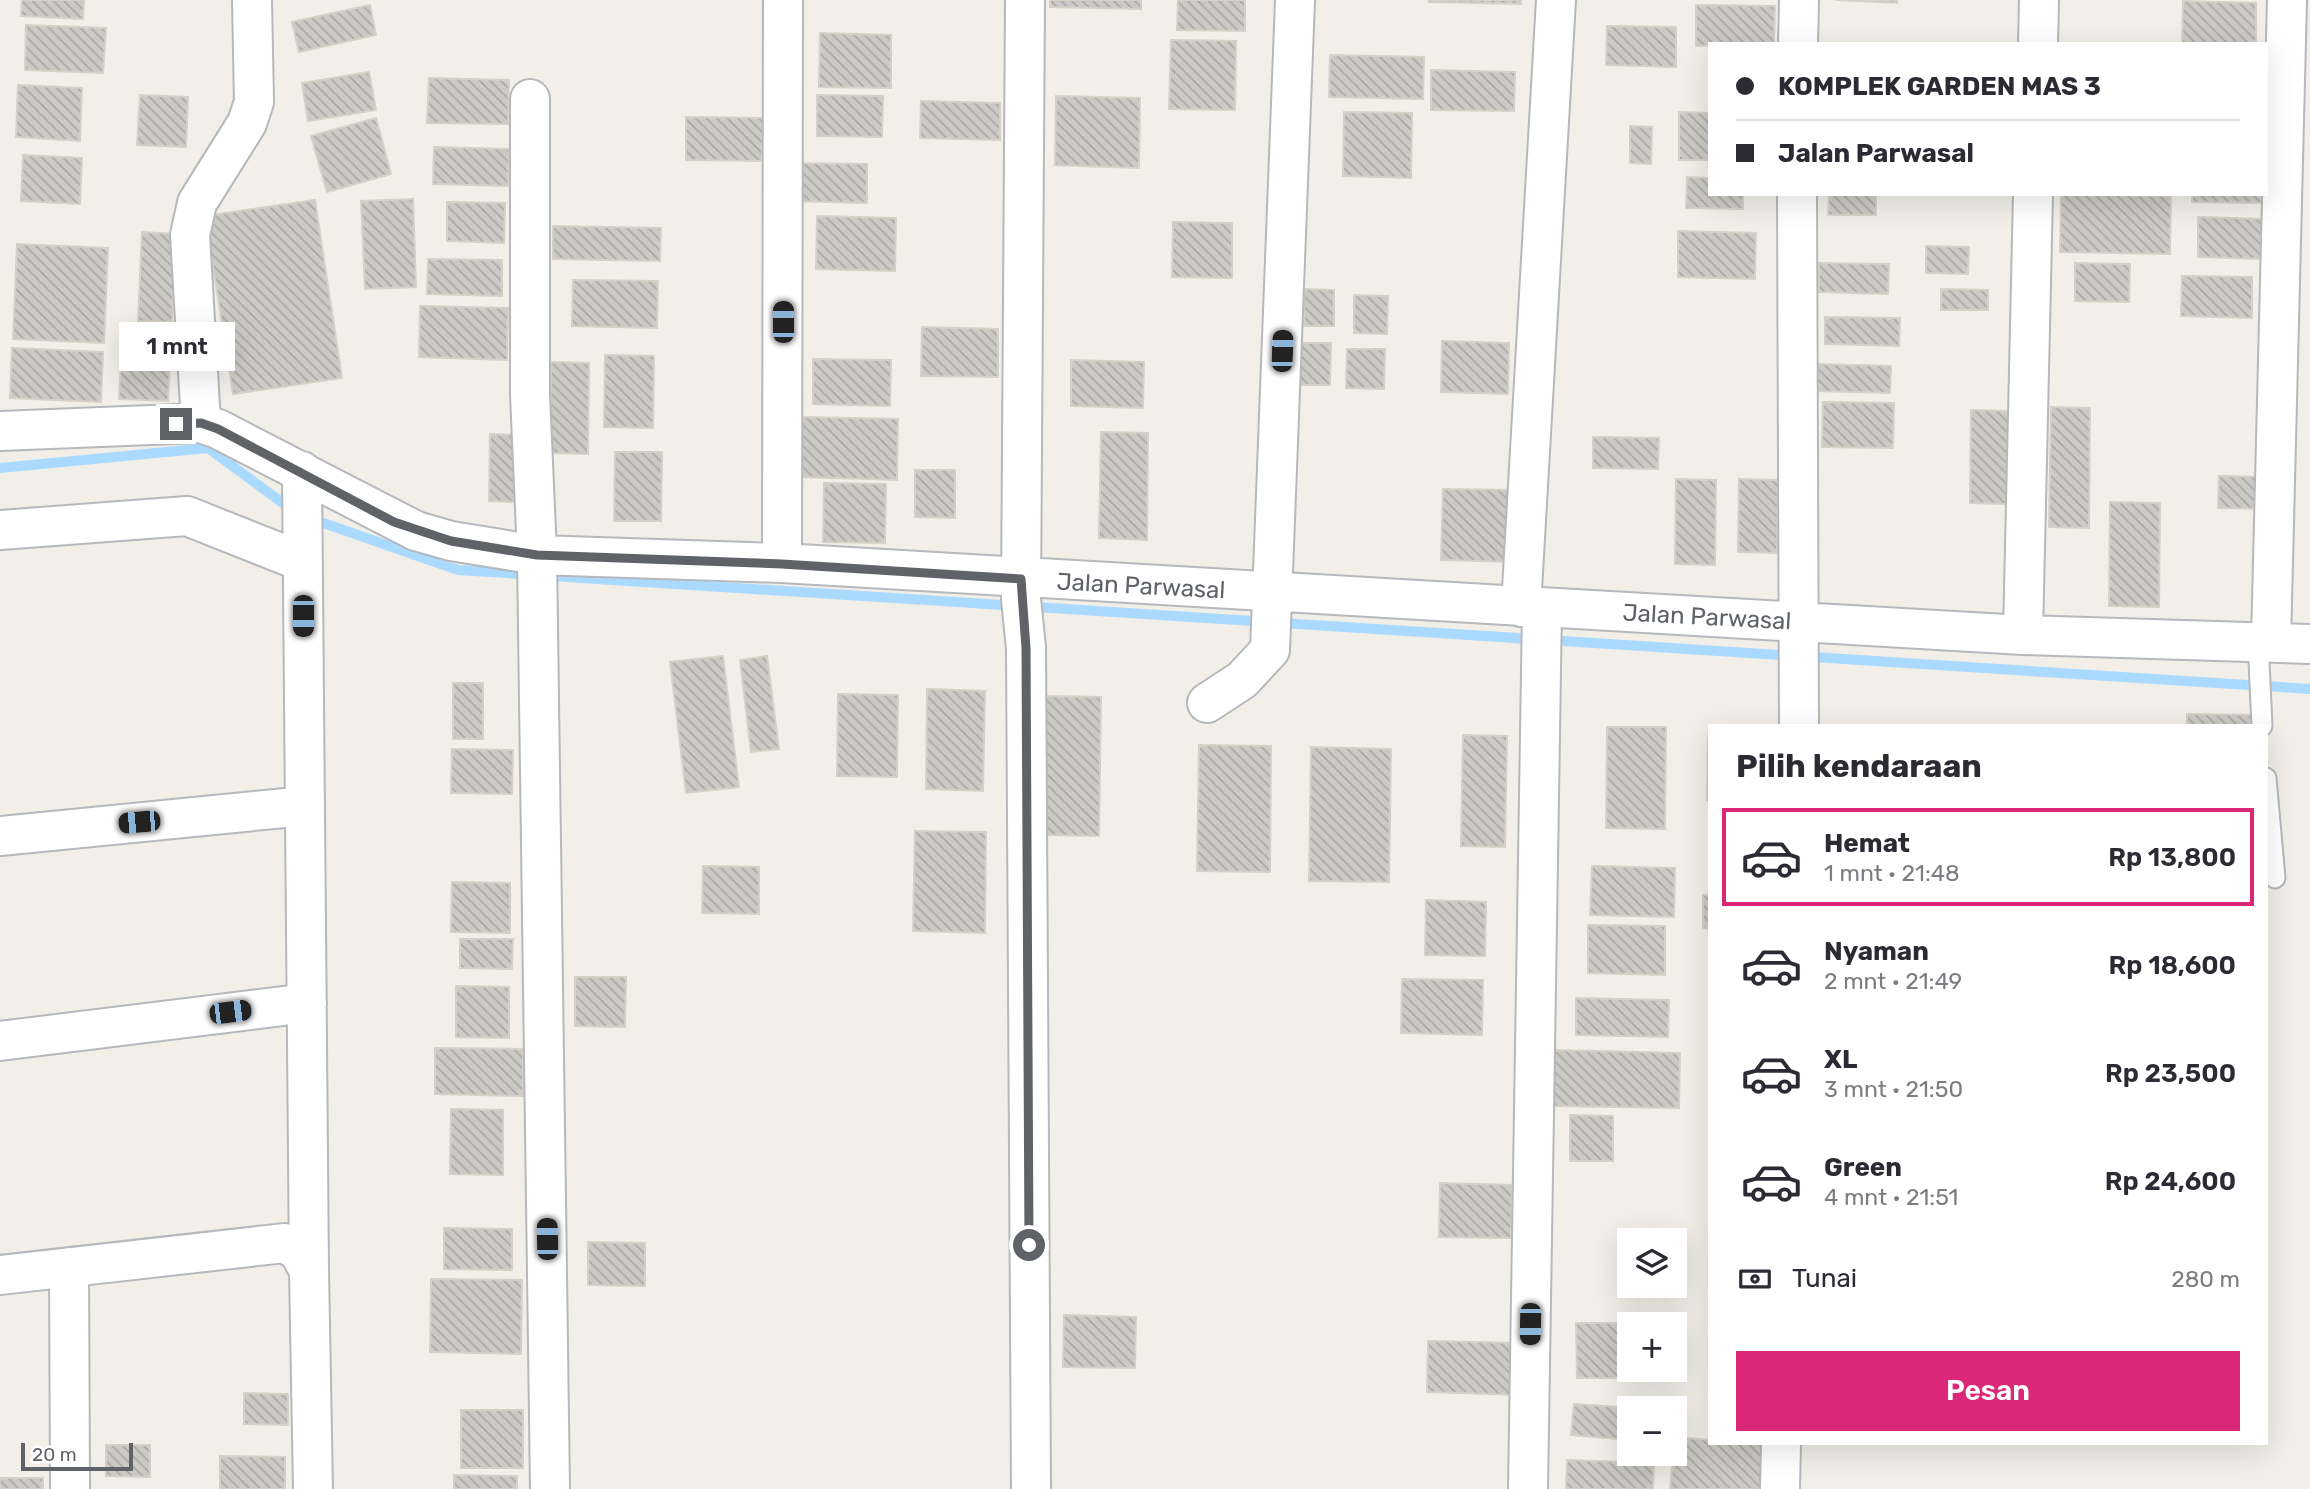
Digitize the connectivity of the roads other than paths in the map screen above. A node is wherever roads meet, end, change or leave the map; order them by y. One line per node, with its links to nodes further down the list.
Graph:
1 (253, 0): 14 (street)
2 (783, 0): 20 (street)
3 (1025, 0): 21 (street)
4 (1295, 0): 22 (street)
5 (1556, 0): 23 (street)
6 (1799, 0): 9 (street)
7 (2039, 0): 10 (street)
8 (2287, 0): 27 (street)
9 (1798, 42)
10 (2038, 42)
11 (530, 99): 19 (street)
12 (1797, 196): 24 (street)
13 (2033, 196): 25 (street)
14 (201, 423): 15 (street, Jalan Parwasal); 16 (street, Jalan Parwasal)
15 (0, 431)
16 (302, 471): 18 (street); 19 (street, Jalan Parwasal)
17 (0, 530): 18 (street)
18 (303, 562): 32 (street)
19 (536, 563): 20 (street, Jalan Parwasal); 43 (street)
20 (782, 564): 21 (street, Jalan Parwasal)
21 (1021, 589): 22 (street, Jalan Parwasal); 44 (street)
22 (1273, 601): 23 (street, Jalan Parwasal); 28 (street)
23 (1531, 607): 24 (street, Jalan Parwasal); 45 (street)
24 (1798, 627): 25 (street, Jalan Parwasal); 30 (street)
25 (2023, 635): 27 (street, Jalan Parwasal)
26 (2310, 644): 27 (street, Jalan Parwasal)
27 (2262, 650): 29 (lane)
28 (1208, 702)
29 (2261, 722)
30 (1799, 724)
31 (2268, 798): 34 (lane)
32 (305, 806): 33 (street); 35 (street)
33 (0, 836)
34 (2276, 878)
35 (307, 1003): 36 (street); 38 (street)
36 (0, 1041)
37 (69, 1267): 38 (street); 39 (street); 41 (street)
38 (309, 1271): 42 (street)
39 (0, 1275)
40 (1781, 1445): 46 (street)
41 (70, 1489)
42 (313, 1489)
43 (550, 1489)
44 (1031, 1489)
45 (1528, 1489)
46 (1780, 1489)

